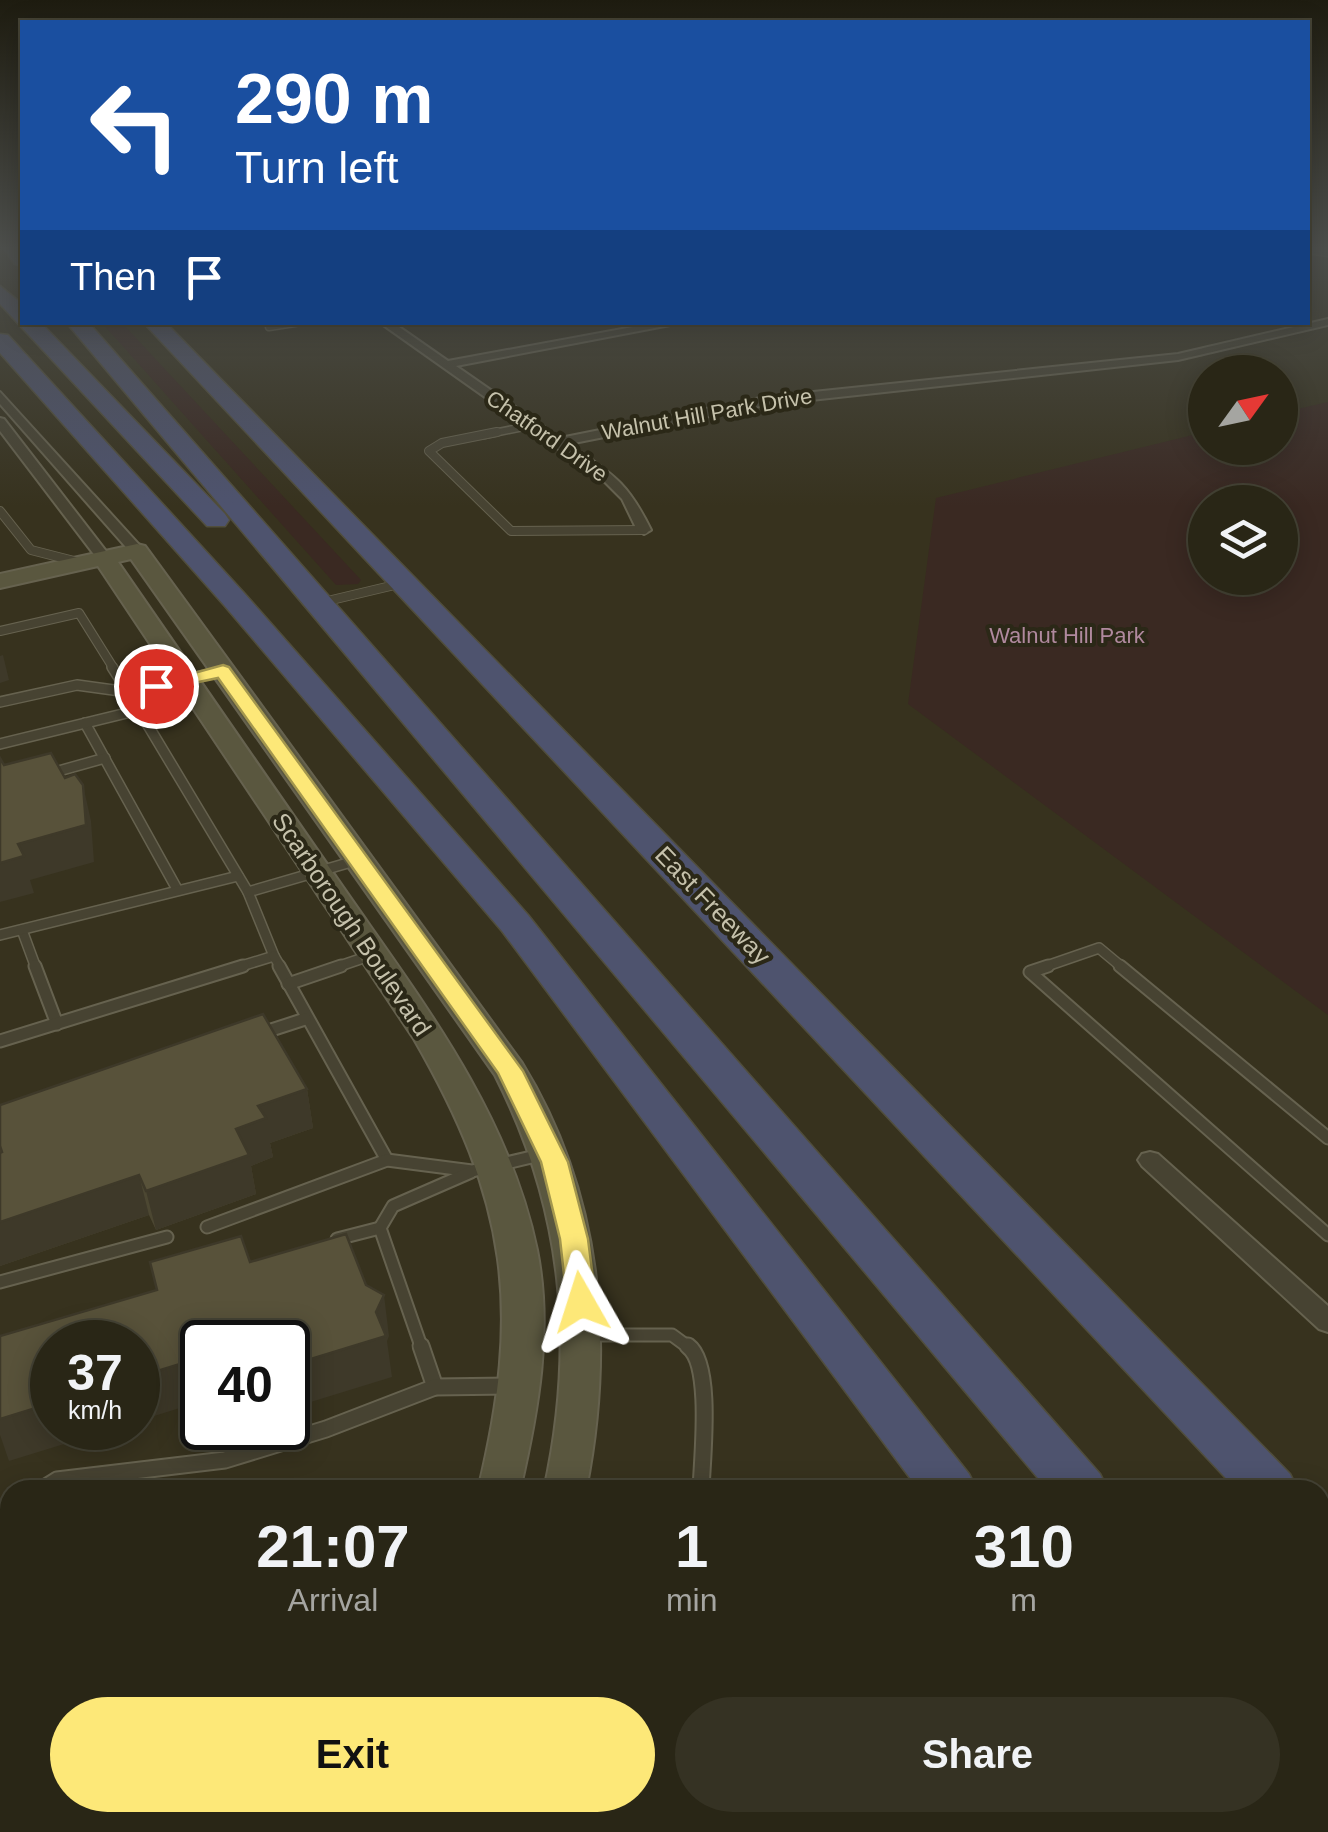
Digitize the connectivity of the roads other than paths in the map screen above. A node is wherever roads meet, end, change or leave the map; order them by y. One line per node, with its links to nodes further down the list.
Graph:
1 (18, 334): 20 (highway)
2 (40, 334): 24 (highway)
3 (87, 334): 24 (highway)
4 (165, 334): 15 (highway, East Freeway)
5 (187, 334): 15 (highway)
6 (401, 334): 10 (street, Chatford Drive)
7 (612, 334): 10 (street)
8 (1278, 334): 14 (street, Walnut Hill Park Drive)
9 (0, 340): 20 (highway)
10 (444, 365): 13 (street, Chatford Drive)
11 (0, 396): 18 (street, Scarborough Boulevard)
12 (0, 422): 19 (street, Scarborough Boulevard)
13 (533, 425): 14 (street, Chatford Drive); 17 (lane)
14 (561, 442): 17 (street, Chatford Drive)
15 (316, 488): 21 (highway, East Freeway)
16 (0, 514): 19 (lane)
17 (644, 530)
18 (137, 551): 19 (street); 26 (street, Scarborough Boulevard)
19 (93, 561): 22 (street); 23 (street, Scarborough Boulevard)
20 (204, 568): 68 (highway)
21 (405, 582): 24 (lane); 70 (highway, East Freeway)
22 (0, 583): 23 (street)
23 (128, 594): 27 (street, Scarborough Boulevard)
24 (317, 604): 69 (highway)
25 (0, 631): 28 (lane)
26 (223, 671): 27 (lane); 35 (street, Scarborough Boulevard)
27 (186, 679): 28 (lane); 36 (street, Scarborough Boulevard)
28 (128, 692): 29 (lane); 30 (lane)
29 (0, 702)
30 (140, 710): 31 (lane); 37 (lane)
31 (85, 723): 32 (lane); 33 (lane)
32 (0, 744)
33 (105, 758): 34 (lane); 38 (lane)
34 (38, 776)
35 (359, 860): 36 (lane); 50 (street, Scarborough Boulevard)
36 (316, 872): 39 (lane); 42 (street, Scarborough Boulevard)
37 (238, 876): 38 (lane); 39 (lane)
38 (178, 889): 40 (lane)
39 (248, 892): 43 (lane)
40 (22, 930): 41 (lane); 46 (lane)
41 (0, 936)
42 (374, 955): 44 (lane); 53 (street, Scarborough Boulevard)
43 (274, 956): 44 (lane); 46 (lane)
44 (288, 984): 45 (lane)
45 (306, 1019): 47 (lane); 51 (lane)
46 (56, 1024): 48 (lane)
47 (249, 1037)
48 (0, 1041)
49 (1328, 1138): 56 (lane)
50 (550, 1152): 53 (lane); 61 (street, Scarborough Boulevard)
51 (388, 1160): 53 (lane); 54 (lane)
52 (1150, 1160): 60 (street)
53 (485, 1168): 55 (lane); 63 (street, Scarborough Boulevard)
54 (207, 1227)
55 (380, 1228): 58 (lane); 62 (lane)
56 (1328, 1235)
57 (167, 1237): 59 (lane)
58 (315, 1246)
59 (0, 1282)
60 (1328, 1322)
61 (583, 1335): 66 (street, Scarborough Boulevard); 67 (lane)
62 (435, 1386): 63 (lane); 64 (lane)
63 (520, 1386): 65 (street, Scarborough Boulevard)
64 (57, 1480)
65 (501, 1480)
66 (567, 1480)
67 (701, 1480)
68 (942, 1480)
69 (1071, 1480)
70 (1261, 1480)

